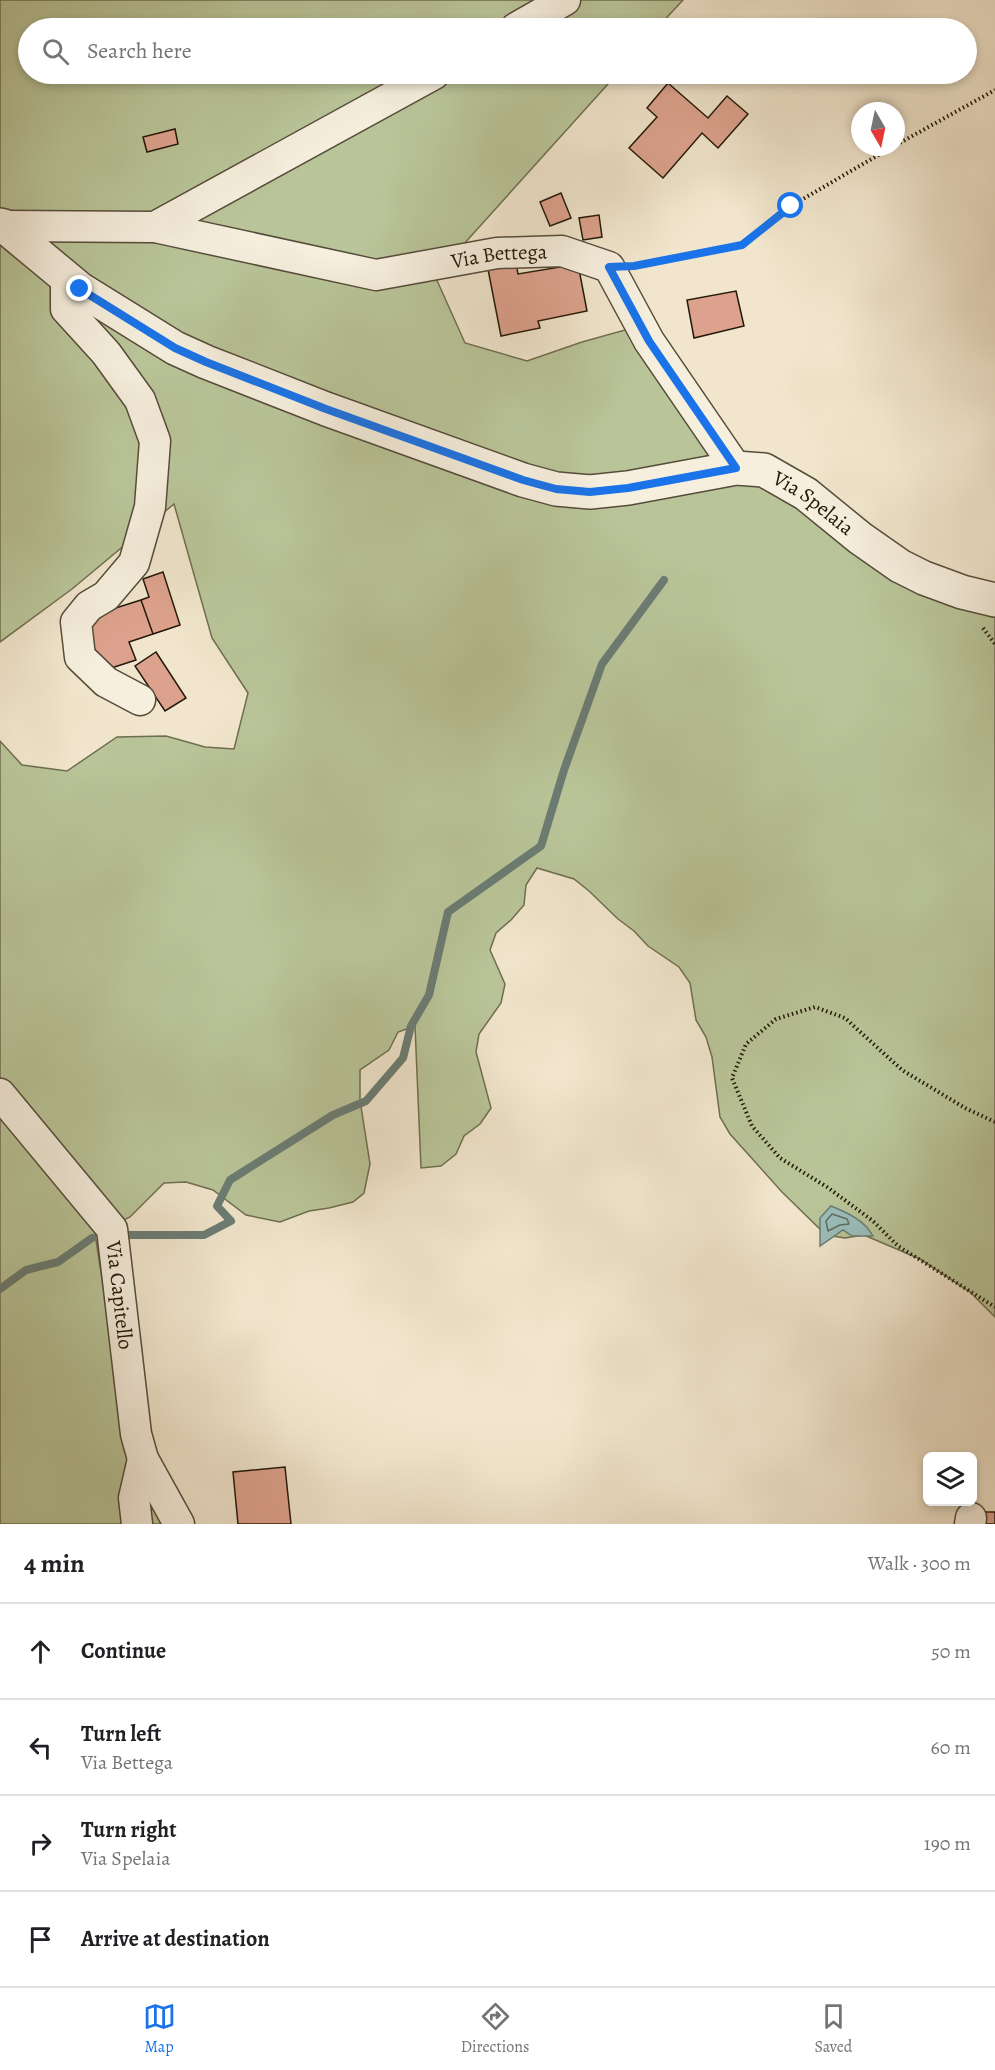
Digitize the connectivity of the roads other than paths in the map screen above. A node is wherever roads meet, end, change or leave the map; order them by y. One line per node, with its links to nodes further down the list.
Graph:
1 (565, 0): 2 (street)
2 (534, 18)
3 (416, 84): 5 (street, Via Bettega)
4 (2, 225): 5 (street, Via Bettega); 6 (street, Via Spelaia)
5 (155, 227): 7 (street, Via Bettega)
6 (66, 277): 7 (street, Via Spelaia); 9 (street)
7 (736, 468): 8 (street, Via Spelaia)
8 (995, 600)
9 (140, 700)
10 (0, 1094): 11 (street, Via Capitello)
11 (143, 1459): 12 (street); 13 (street, Via Capitello)
12 (137, 1524)
13 (179, 1524)

